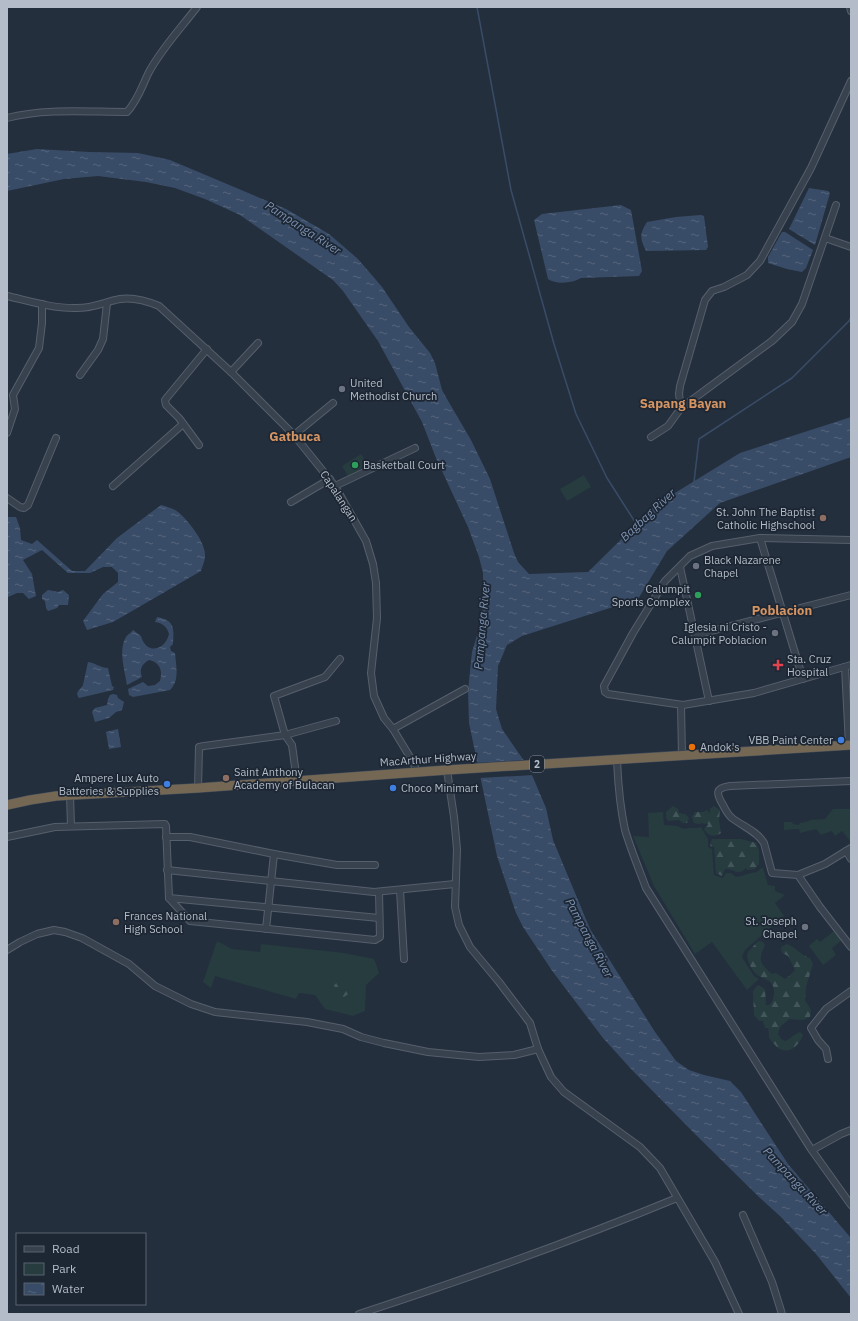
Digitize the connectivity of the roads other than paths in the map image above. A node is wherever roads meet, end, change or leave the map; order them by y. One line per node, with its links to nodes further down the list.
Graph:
1 (197, 7): 5 (street)
2 (850, 7): 3 (street)
3 (851, 11)
4 (851, 81): 18 (street)
5 (7, 118)
6 (836, 205): 7 (street)
7 (825, 238): 8 (street); 18 (street)
8 (851, 247)
9 (7, 296): 11 (street, Capalangan)
10 (108, 303): 11 (street, Capalangan); 13 (street, Capalangan); 15 (street)
11 (42, 304): 16 (street)
12 (258, 344): 14 (street)
13 (207, 349): 14 (street, Capalangan); 19 (street)
14 (231, 372): 21 (street, Capalangan)
15 (80, 375)
16 (10, 394): 20 (street)
17 (333, 403): 21 (street)
18 (681, 408): 22 (street)
19 (183, 424): 24 (street); 27 (street)
20 (7, 432)
21 (294, 435): 26 (street, Capalangan)
22 (651, 437)
23 (56, 438): 29 (street)
24 (200, 445)
25 (415, 448): 28 (street)
26 (330, 479): 28 (street, Capalangan); 30 (street)
27 (113, 486)
28 (335, 486): 44 (street, Capalangan)
29 (7, 498)
30 (291, 502)
31 (760, 538): 32 (street); 33 (street); 35 (street)
32 (851, 540)
33 (680, 567): 36 (street); 42 (street)
34 (851, 595): 35 (street)
35 (782, 612): 36 (street); 39 (street)
36 (696, 635): 41 (street)
37 (340, 659): 45 (street)
38 (848, 666): 39 (street); 46 (street)
39 (803, 679): 41 (street)
40 (465, 689): 44 (street)
41 (710, 701): 42 (street)
42 (680, 705): 47 (street)
43 (336, 721): 45 (street)
44 (393, 728): 50 (street, Capalangan)
45 (286, 735): 51 (street); 53 (street)
46 (850, 745): 47 (highway, MacArthur Highway / 2)
47 (682, 756): 48 (highway, MacArthur Highway / 2)
48 (614, 760): 49 (highway, MacArthur Highway / 2); 80 (street)
49 (447, 770): 50 (highway, MacArthur Highway / 2); 66 (street)
50 (417, 772): 51 (highway, MacArthur Highway / 2)
51 (297, 781): 53 (highway, MacArthur Highway / 2)
52 (851, 781): 64 (street)
53 (198, 788): 54 (highway, MacArthur Highway / 2)
54 (70, 795): 55 (highway, MacArthur Highway / 2); 56 (street)
55 (7, 805)
56 (71, 826): 57 (street); 58 (street)
57 (7, 836)
58 (166, 837): 60 (street); 63 (street)
59 (848, 849): 61 (street); 64 (street)
60 (274, 854): 62 (street); 65 (street)
61 (851, 859)
62 (375, 865)
63 (167, 870): 65 (street); 69 (street)
64 (798, 875): 73 (street)
65 (271, 881): 68 (street); 70 (street)
66 (455, 884): 67 (street); 77 (street)
67 (400, 890): 68 (street); 75 (street)
68 (378, 892): 71 (street)
69 (169, 898): 70 (street); 72 (street)
70 (268, 907): 71 (street); 72 (street)
71 (379, 918): 72 (street)
72 (266, 929)
73 (851, 947)
74 (7, 950): 77 (street)
75 (404, 959)
76 (851, 991): 78 (street)
77 (538, 1048): 81 (street)
78 (828, 1059)
79 (851, 1130): 80 (street)
80 (812, 1150): 82 (street)
81 (677, 1198): 84 (street); 85 (street)
82 (851, 1204)
83 (743, 1215): 86 (street)
84 (359, 1314)
85 (739, 1314)
86 (782, 1314)

